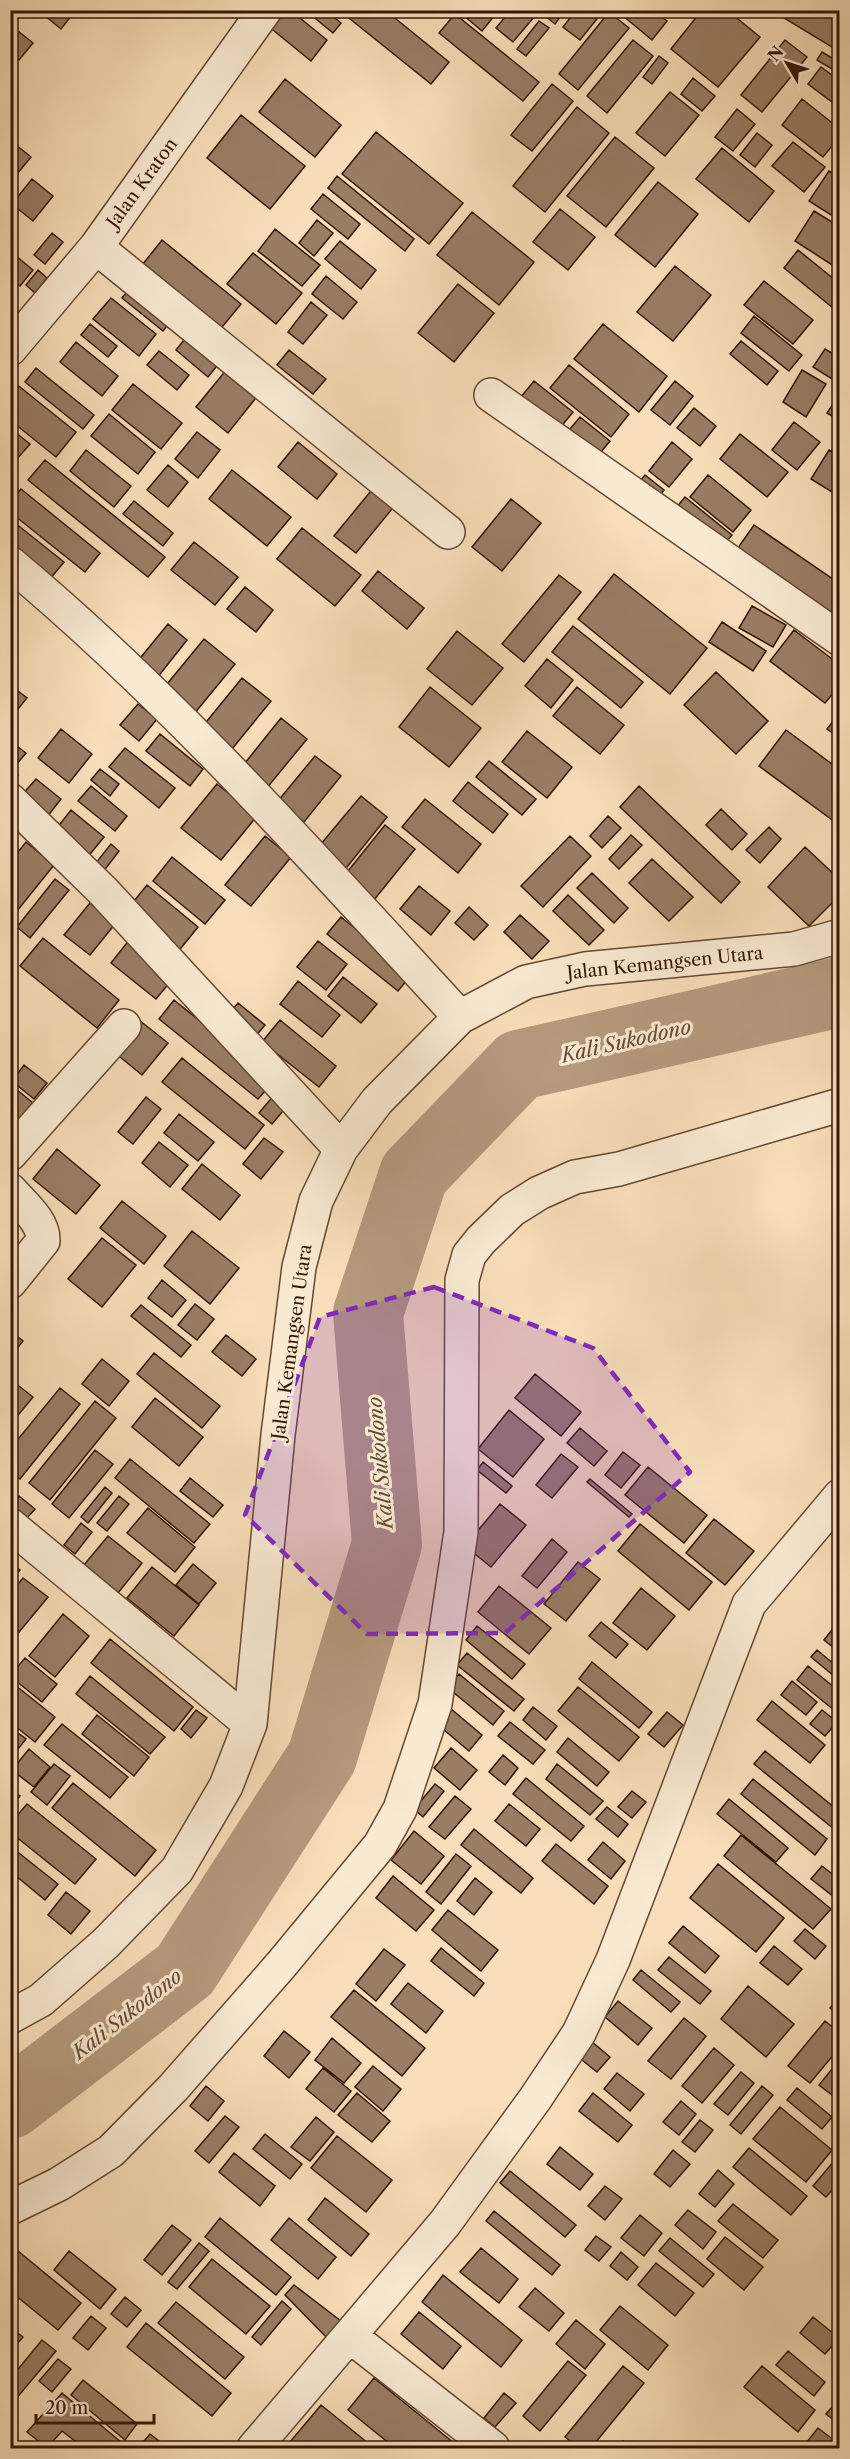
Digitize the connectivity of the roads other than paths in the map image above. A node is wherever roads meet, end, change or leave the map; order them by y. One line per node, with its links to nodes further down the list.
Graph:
1 (265, 10): 2 (street, Jalan Kraton)
2 (96, 247): 3 (street, Jalan Kraton); 5 (street)
3 (10, 349)
4 (491, 395): 7 (street)
5 (448, 532)
6 (10, 563): 10 (street)
7 (840, 639)
8 (10, 800): 13 (street)
9 (840, 936): 10 (street, Jalan Kemangsen Utara)
10 (460, 1017): 13 (street, Jalan Kemangsen Utara)
11 (124, 1026): 14 (street)
12 (840, 1105): 21 (street)
13 (341, 1149): 19 (street, Jalan Kemangsen Utara)
14 (10, 1154)
15 (10, 1190): 16 (street)
16 (10, 1282)
17 (840, 1496): 22 (street)
18 (10, 1525): 19 (street)
19 (250, 1724): 20 (street, Jalan Kemangsen Utara)
20 (10, 2018)
21 (10, 2208)
22 (350, 2336): 23 (street); 24 (street)
23 (254, 2448)
24 (493, 2448)

